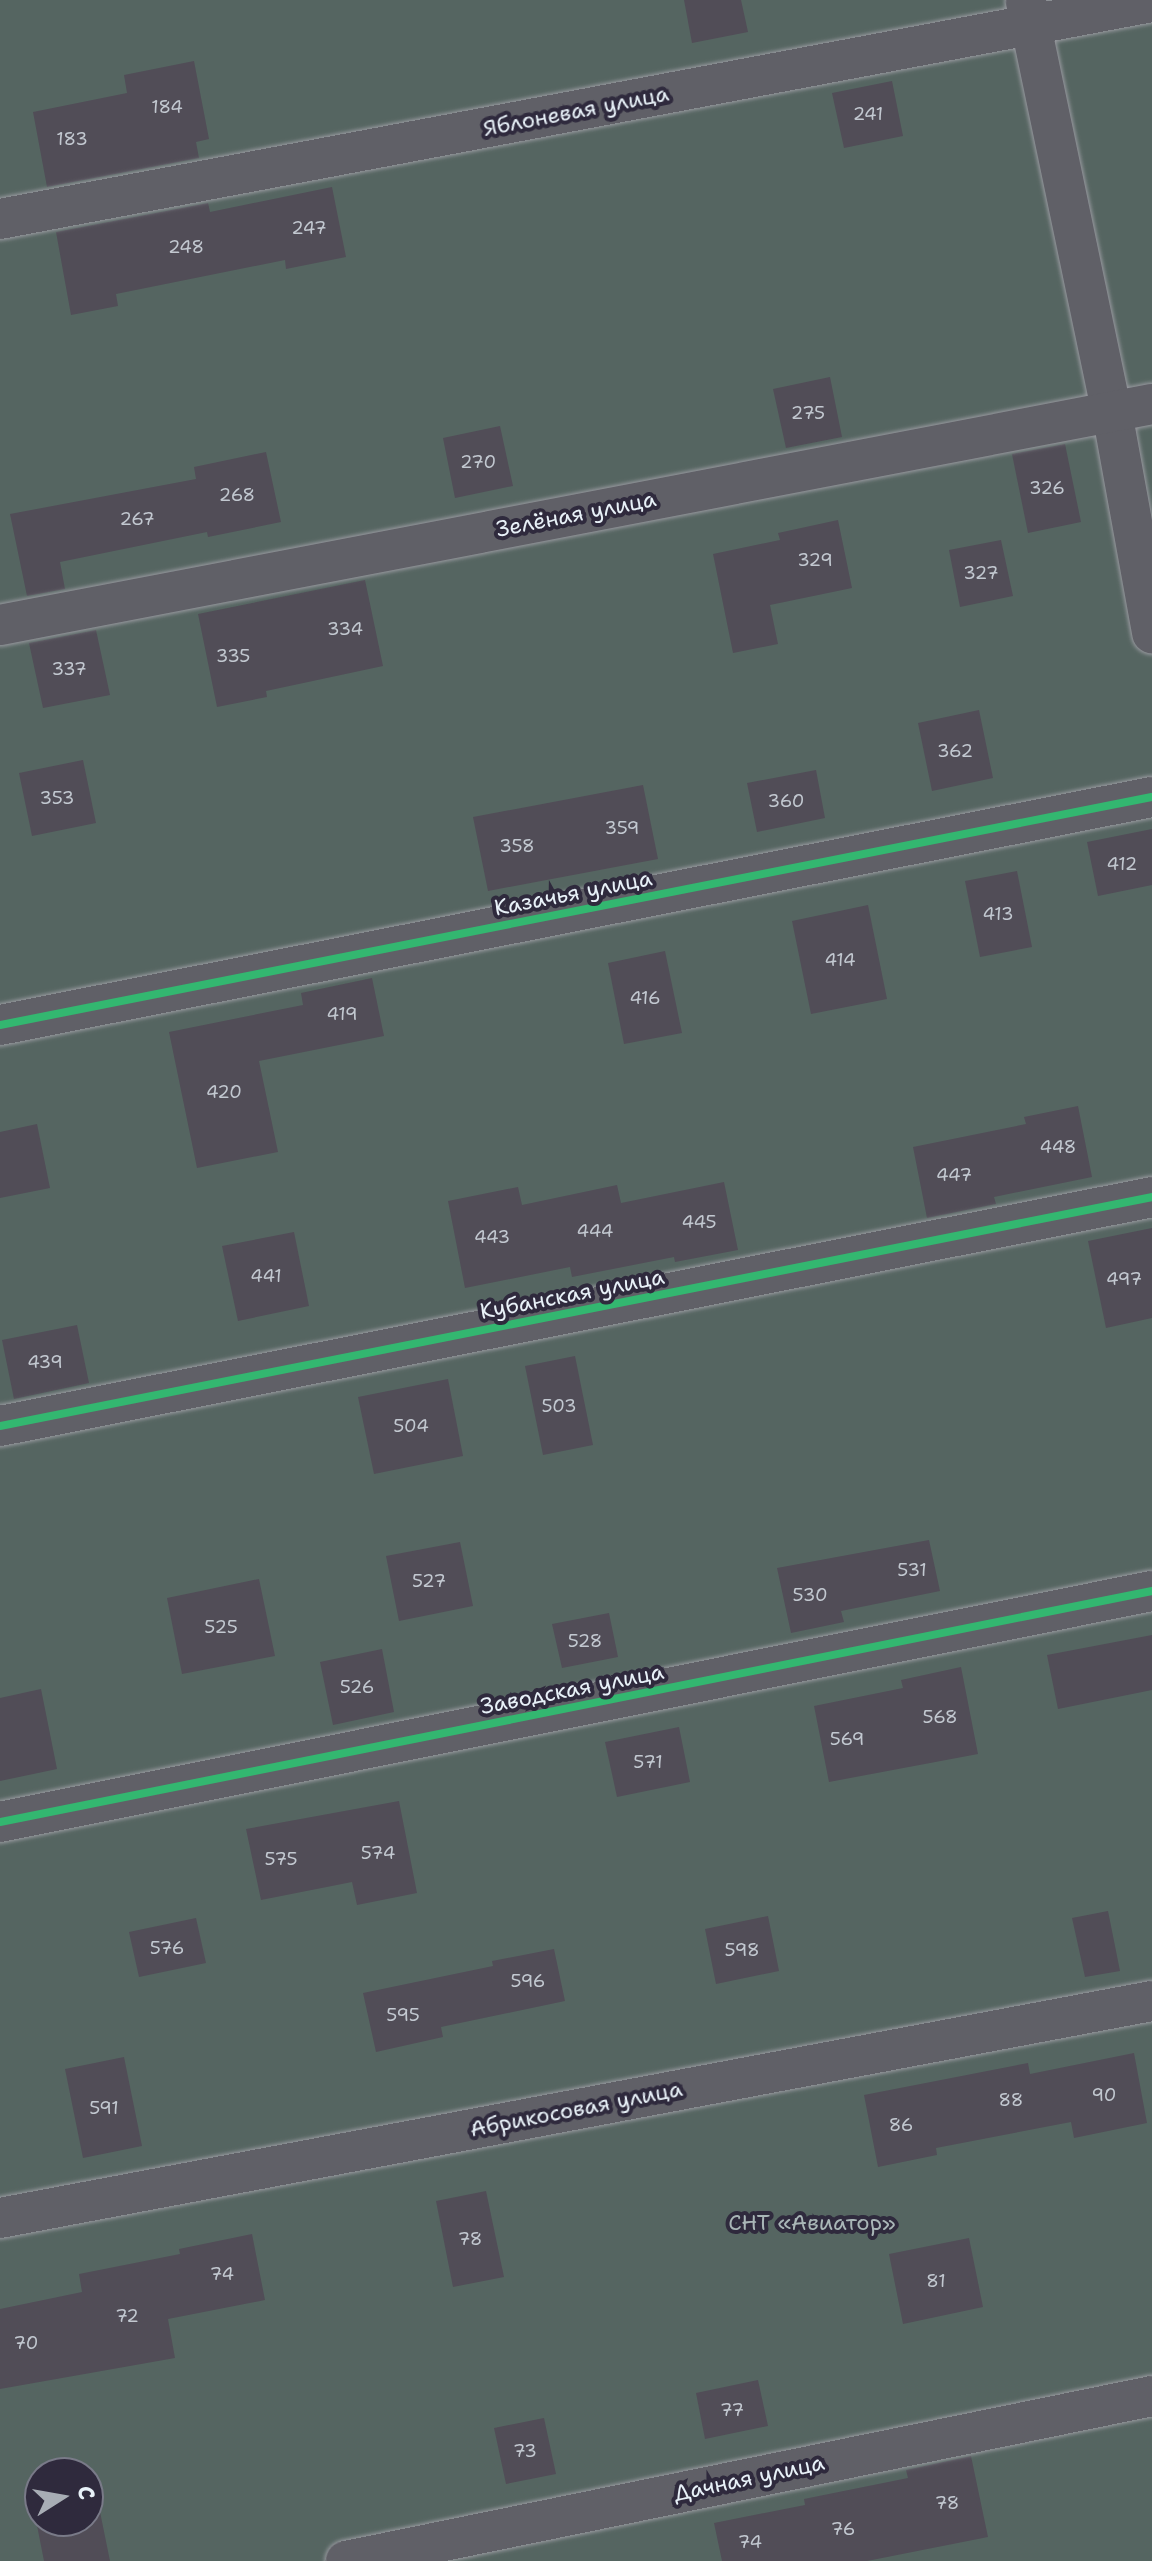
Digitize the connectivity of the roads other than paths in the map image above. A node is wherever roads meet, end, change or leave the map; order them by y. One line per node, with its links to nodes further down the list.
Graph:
1 (1152, 2): 2 (street, Яблоневая улица)
2 (1028, 13): 3 (street, Яблоневая улица); 5 (street)
3 (0, 219)
4 (1152, 404): 5 (street, Зелёная улица)
5 (1112, 412): 6 (street, Зелёная улица); 7 (street)
6 (0, 625)
7 (1152, 633)
8 (1152, 797): 9 (street, Казачья улица)
9 (0, 1025)
10 (1152, 1197): 11 (street, Кубанская улица)
11 (0, 1426)
12 (1152, 1591): 13 (street, Заводская улица)
13 (0, 1822)
14 (1152, 2001): 15 (street, Абрикосовая улица)
15 (0, 2218)
16 (1152, 2396): 17 (street, Дачная улица)
17 (346, 2561)

